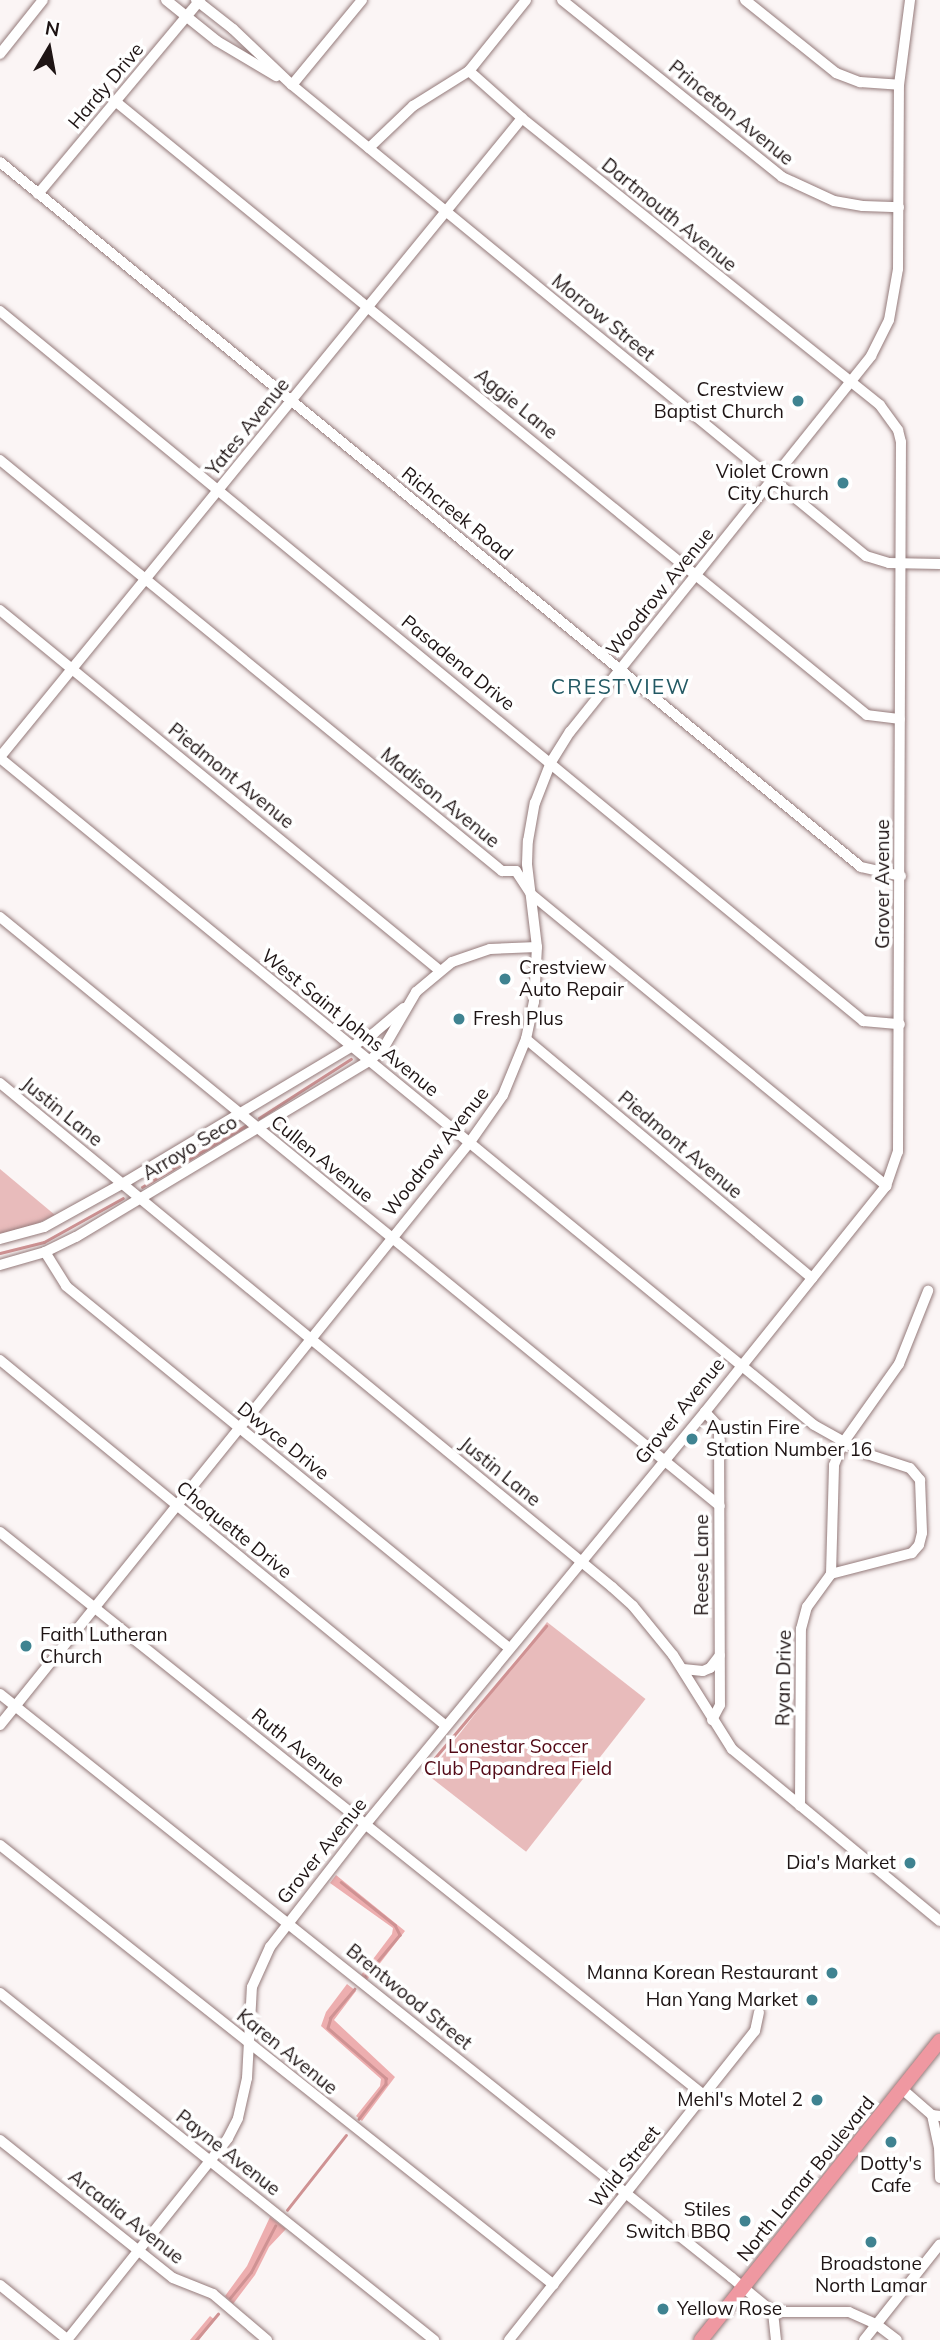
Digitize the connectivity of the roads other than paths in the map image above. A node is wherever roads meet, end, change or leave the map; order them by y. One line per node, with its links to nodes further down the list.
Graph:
1 (43, 0): 10 (street)
2 (166, 0): 9 (street, Morrow Street)
3 (362, 0): 12 (street)
4 (526, 0): 11 (street)
5 (562, 0): 19 (street, Princeton Avenue)
6 (745, 0): 13 (street)
7 (910, 0): 13 (street, Woodrow Avenue)
8 (198, 1): 9 (street, Hardy Drive); 12 (street, Morrow Street)
9 (186, 17): 12 (street, Morrow Street); 14 (street, Hardy Drive)
10 (0, 54)
11 (470, 71): 15 (street, Dartmouth Avenue); 16 (street)
12 (292, 85): 16 (street, Morrow Street)
13 (899, 85): 19 (street, Woodrow Avenue)
14 (116, 101): 18 (street, Hardy Drive); 21 (street, Aggie Lane)
15 (522, 118): 20 (street, Yates Avenue); 23 (street, Dartmouth Avenue)
16 (369, 148): 20 (street, Morrow Street)
17 (0, 162): 18 (street, Richcreek Road)
18 (38, 194): 24 (street, Richcreek Road)
19 (899, 207): 23 (street, Woodrow Avenue)
20 (446, 212): 21 (street, Yates Avenue); 26 (street, Morrow Street)
21 (369, 306): 24 (street, Yates Avenue); 30 (street, Aggie Lane)
22 (0, 311): 27 (street, Pasadena Drive)
23 (849, 383): 26 (street, Woodrow Avenue); 28 (street, Grover Avenue)
24 (292, 401): 27 (street, Yates Avenue); 34 (street, Richcreek Road)
25 (0, 460): 31 (street, Madison Avenue)
26 (773, 480): 28 (street, Morrow Street); 30 (street, Woodrow Avenue)
27 (219, 490): 31 (street, Yates Avenue); 37 (street, Pasadena Drive)
28 (901, 564): 29 (street, Morrow Street); 35 (street, Grover Avenue)
29 (940, 564)
30 (696, 574): 34 (street, Woodrow Avenue); 35 (street, Aggie Lane)
31 (145, 579): 33 (street, Yates Avenue); 39 (street, Madison Avenue)
32 (0, 610): 33 (street, Piedmont Avenue)
33 (72, 669): 36 (street, Yates Avenue); 42 (street, Piedmont Avenue)
34 (620, 669): 37 (street, Woodrow Avenue); 38 (street, Richcreek Road)
35 (900, 719): 38 (street, Grover Avenue)
36 (0, 757): 46 (street, West Saint Johns Avenue)
37 (551, 762): 39 (street, Woodrow Avenue); 44 (street, Pasadena Drive)
38 (901, 876): 44 (street, Grover Avenue)
39 (531, 894): 41 (street, Woodrow Avenue); 53 (street, Madison Avenue)
40 (0, 918): 49 (street, Cullen Avenue)
41 (537, 947): 42 (street, Arroyo Seco); 45 (street, Woodrow Avenue)
42 (439, 970): 43 (street, Arroyo Seco)
43 (407, 1006): 46 (street, Arroyo Seco); 47 (street, Arroyo Seco)
44 (900, 1024): 53 (street, Grover Avenue)
45 (526, 1039): 51 (street, Woodrow Avenue); 59 (street, Piedmont Avenue)
46 (351, 1047): 47 (street, West Saint Johns Avenue); 49 (street, Arroyo Seco)
47 (369, 1061): 50 (street, Arroyo Seco); 51 (street, West Saint Johns Avenue)
48 (0, 1083): 52 (street, Justin Lane)
49 (239, 1113): 50 (street, Cullen Avenue); 52 (street, Arroyo Seco)
50 (257, 1129): 54 (street, Arroyo Seco); 55 (street, Cullen Avenue)
51 (470, 1142): 55 (street, Woodrow Avenue); 63 (street, West Saint Johns Avenue)
52 (122, 1184): 54 (street, Justin Lane); 56 (street, Arroyo Seco)
53 (886, 1186): 59 (street, Grover Avenue)
54 (140, 1198): 57 (street, Arroyo Seco); 61 (street, Justin Lane)
55 (391, 1238): 61 (street, Woodrow Avenue); 67 (street, Cullen Avenue)
56 (0, 1239)
57 (45, 1252): 58 (street, Arroyo Seco); 65 (street, Dwyce Drive)
58 (0, 1265)
59 (812, 1278): 63 (street, Grover Avenue)
60 (928, 1291): 66 (street)
61 (310, 1338): 65 (street, Woodrow Avenue); 71 (street, Justin Lane)
62 (0, 1360): 68 (street, Choquette Drive)
63 (741, 1364): 64 (street, Grover Avenue); 66 (street, West Saint Johns Avenue)
64 (705, 1412): 67 (street, Grover Avenue); 69 (street, Reese Lane)
65 (239, 1427): 68 (street, Woodrow Avenue); 74 (street, Dwyce Drive)
66 (843, 1443): 72 (street); 72 (street, West Saint Johns Avenue)
67 (663, 1462): 69 (street, Cullen Avenue); 71 (street, Grover Avenue)
68 (176, 1505): 73 (street, Woodrow Avenue); 81 (street, Choquette Drive)
69 (720, 1506): 75 (street, Reese Lane)
70 (0, 1532): 73 (street, Ruth Avenue)
71 (580, 1560): 74 (street, Grover Avenue); 76 (street, Justin Lane)
72 (831, 1574): 82 (street, Ryan Drive)
73 (94, 1607): 78 (street, Woodrow Avenue); 83 (street, Ruth Avenue)
74 (509, 1647): 81 (street, Grover Avenue)
75 (720, 1655): 76 (street); 79 (street, Reese Lane)
76 (683, 1669): 79 (street, Justin Lane)
77 (0, 1694): 78 (street, Brentwood Street)
78 (15, 1706): 80 (street, Woodrow Avenue); 86 (street, Brentwood Street)
79 (712, 1720): 82 (street, Justin Lane)
80 (0, 1725)
81 (446, 1726): 83 (street, Grover Avenue)
82 (800, 1806): 85 (street, Justin Lane)
83 (365, 1825): 86 (street, Grover Avenue); 92 (street, Ruth Avenue)
84 (0, 1845): 90 (street, Karen Avenue)
85 (940, 1922)
86 (286, 1924): 90 (street, Grover Avenue); 97 (street, Brentwood Street)
87 (0, 1993): 95 (street, Payne Avenue)
88 (759, 2012): 92 (street, Wild Street)
89 (940, 2041): 91 (main road, North Lamar Boulevard)
90 (249, 2043): 95 (street, Grover Avenue); 101 (street, Karen Avenue)
91 (902, 2089): 93 (street); 102 (main road, North Lamar Boulevard)
92 (705, 2096): 97 (street, Wild Street)
93 (936, 2115): 96 (street)
94 (0, 2140): 99 (street, Arcadia Avenue)
95 (211, 2162): 99 (street, Grover Avenue); 107 (street, Payne Avenue)
96 (940, 2178)
97 (626, 2194): 101 (street, Wild Street); 102 (street, Brentwood Street)
98 (940, 2244): 104 (street)
99 (139, 2252): 105 (street, Grover Avenue); 106 (street, Arcadia Avenue)
100 (0, 2285): 105 (street)
101 (554, 2285): 108 (street, Wild Street)
102 (743, 2288): 103 (street, Brentwood Street); 109 (main road, North Lamar Boulevard)
103 (773, 2312): 104 (street); 110 (street)
104 (876, 2324): 111 (street); 112 (street)
105 (67, 2340)
106 (267, 2340)
107 (434, 2340)
108 (509, 2340)
109 (701, 2340)
110 (776, 2340)
111 (864, 2340)
112 (897, 2340)

